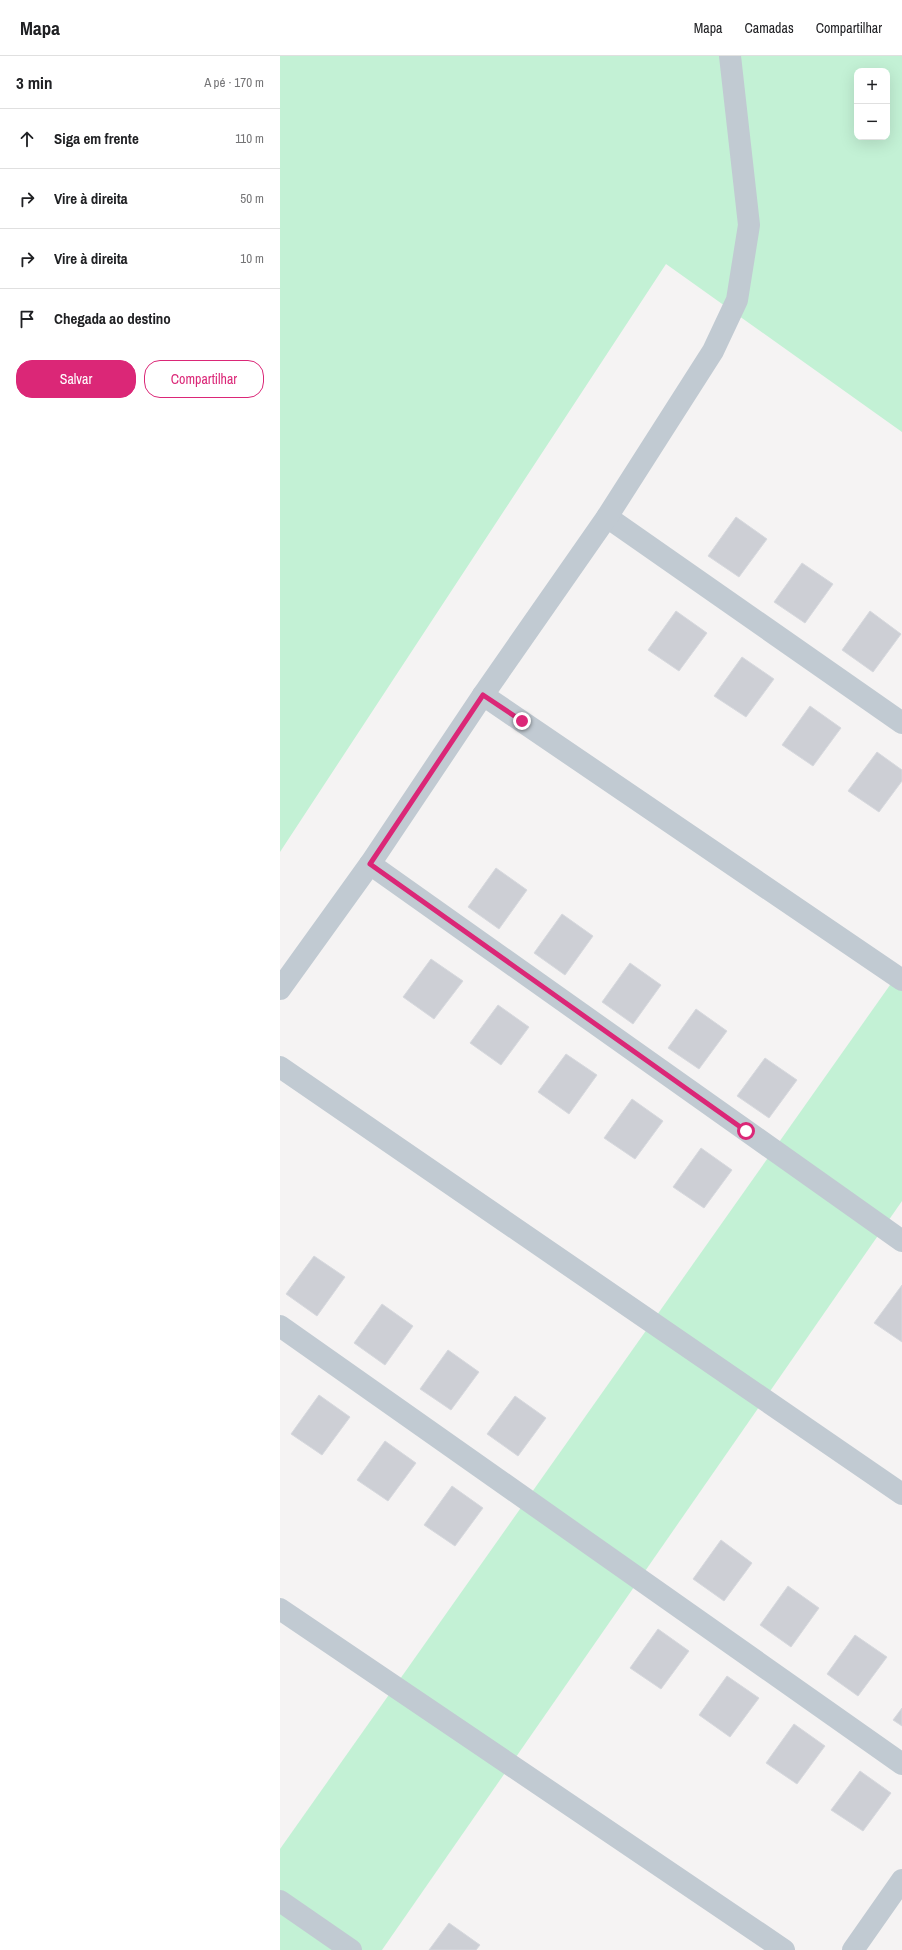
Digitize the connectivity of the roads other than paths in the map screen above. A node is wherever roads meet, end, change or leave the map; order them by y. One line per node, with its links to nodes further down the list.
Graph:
1 (730, 56): 2 (street)
2 (607, 517): 3 (street); 4 (street)
3 (483, 695): 5 (street); 6 (street)
4 (902, 723)
5 (370, 864): 7 (street); 9 (street)
6 (902, 980)
7 (280, 989)
8 (280, 1067): 11 (street)
9 (902, 1242)
10 (280, 1326): 13 (street)
11 (902, 1494)
12 (280, 1609): 17 (street)
13 (902, 1764)
14 (902, 1880): 18 (street)
15 (280, 1900): 16 (street)
16 (352, 1950)
17 (784, 1950)
18 (853, 1950)

